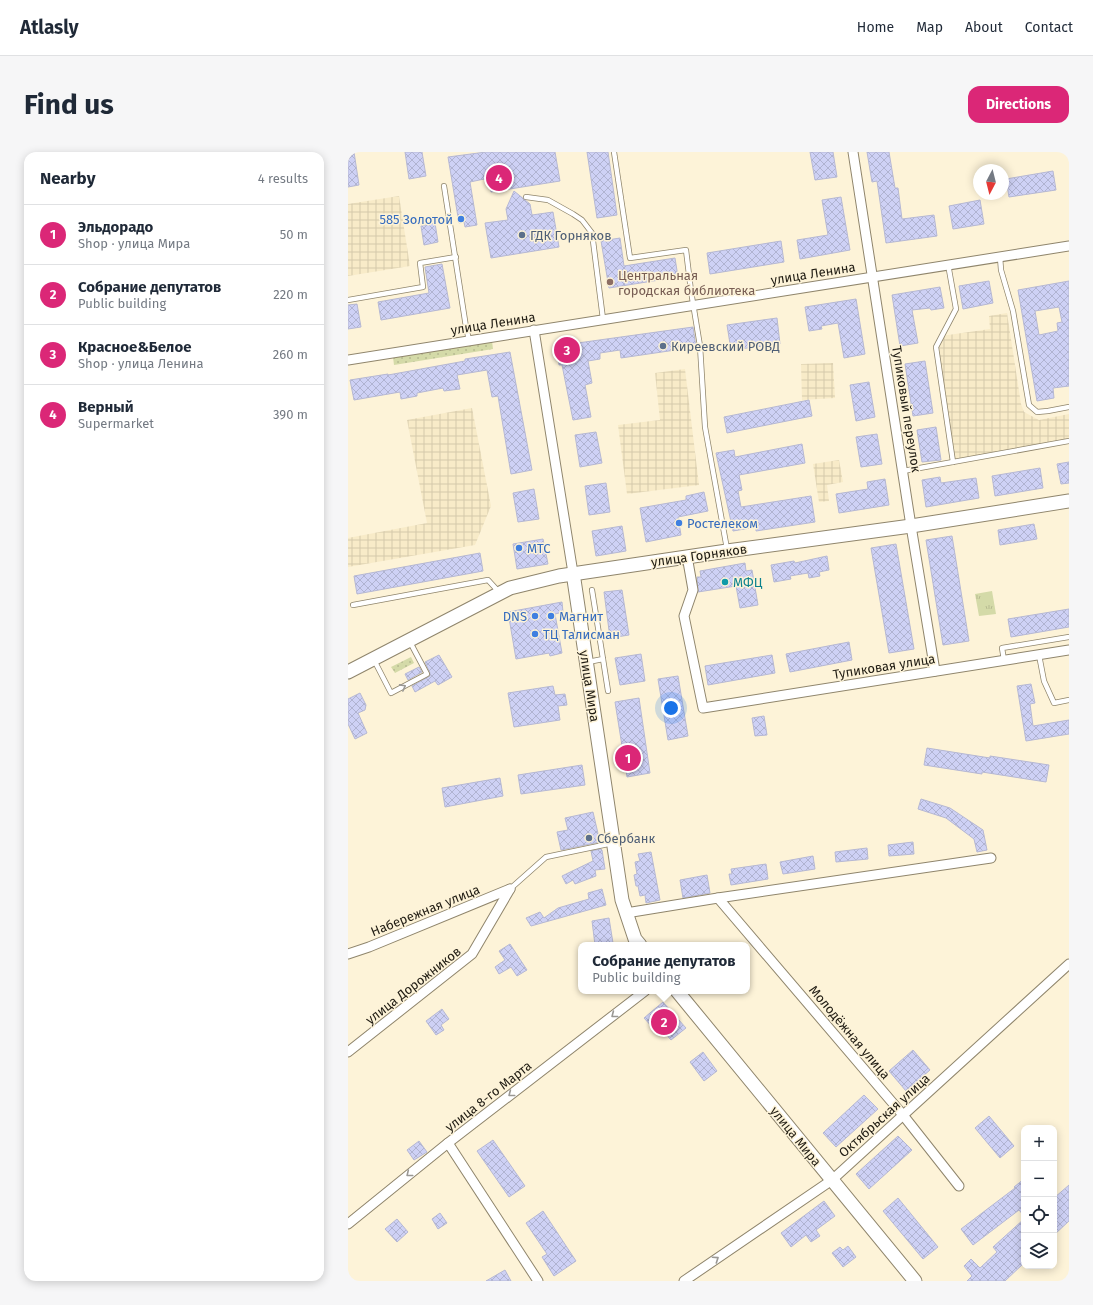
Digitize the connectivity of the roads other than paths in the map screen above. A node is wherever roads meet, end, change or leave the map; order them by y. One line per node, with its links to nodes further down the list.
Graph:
1 (614, 152): 11 (lane)
2 (853, 152): 9 (street, Тупиковый переулок)
3 (444, 186): 7 (lane)
4 (526, 197): 12 (lane)
5 (1069, 246): 6 (street, улица Ленина)
6 (1000, 256): 8 (street, улица Ленина); 16 (lane)
7 (456, 257): 10 (lane); 14 (lane)
8 (948, 264): 9 (street, улица Ленина); 18 (lane)
9 (873, 276): 11 (street, улица Ленина); 19 (street, Тупиковый переулок)
10 (348, 300)
11 (693, 305): 12 (street, улица Ленина); 22 (lane)
12 (603, 319): 13 (street, улица Ленина)
13 (534, 330): 14 (street, улица Ленина); 24 (street, улица Мира)
14 (469, 340): 15 (street, улица Ленина)
15 (348, 360)
16 (1069, 406)
17 (1069, 441): 18 (lane)
18 (953, 462): 19 (lane)
19 (903, 471): 21 (street, Тупиковый переулок)
20 (1069, 501): 21 (main road, улица Горняков)
21 (911, 526): 22 (main road, улица Горняков); 36 (street, Тупиковый переулок)
22 (727, 550): 23 (main road, улица Горняков)
23 (687, 556): 24 (main road, улица Горняков); 36 (street, Тупиковая улица)
24 (572, 573): 26 (main road, улица Горняков); 35 (main road, улица Мира)
25 (592, 590): 33 (lane)
26 (500, 593): 27 (lane); 29 (main road, улица Горняков)
27 (353, 605)
28 (1069, 637): 34 (lane)
29 (409, 640): 32 (main road, улица Горняков); 32 (lane, one-way to 29)
30 (1069, 650): 31 (street, Тупиковая улица)
31 (1040, 655): 34 (street, Тупиковая улица); 39 (lane)
32 (373, 658): 37 (main road, улица Горняков)
33 (603, 659): 35 (lane); 38 (lane)
34 (1004, 660): 36 (street, Тупиковая улица)
35 (586, 662): 40 (main road, улица Мира)
36 (935, 671)
37 (348, 672)
38 (608, 691)
39 (1069, 700)
40 (614, 842): 42 (lane); 44 (main road, улица Мира)
41 (991, 858): 43 (street)
42 (510, 890): 46 (street, Набережная улица); 50 (street, улица Дорожников)
43 (718, 898): 44 (street); 51 (street, Молодёжная улица)
44 (626, 913): 45 (main road, улица Мира)
45 (638, 942)
46 (348, 954)
47 (1069, 964): 51 (street, Октябрьская улица)
48 (641, 994): 52 (street, улица 8-го Марта, one-way to 52)
49 (679, 994): 53 (main road, улица Мира)
50 (348, 1052)
51 (903, 1115): 53 (street, Октябрьская улица); 54 (street, Молодёжная улица)
52 (448, 1143): 55 (street, улица 8-го Марта, one-way to 55); 56 (street)
53 (832, 1180): 57 (street, Октябрьская улица, one-way to 53); 58 (main road, улица Мира)
54 (959, 1186)
55 (348, 1224)
56 (538, 1281)
57 (684, 1281)
58 (915, 1281)

